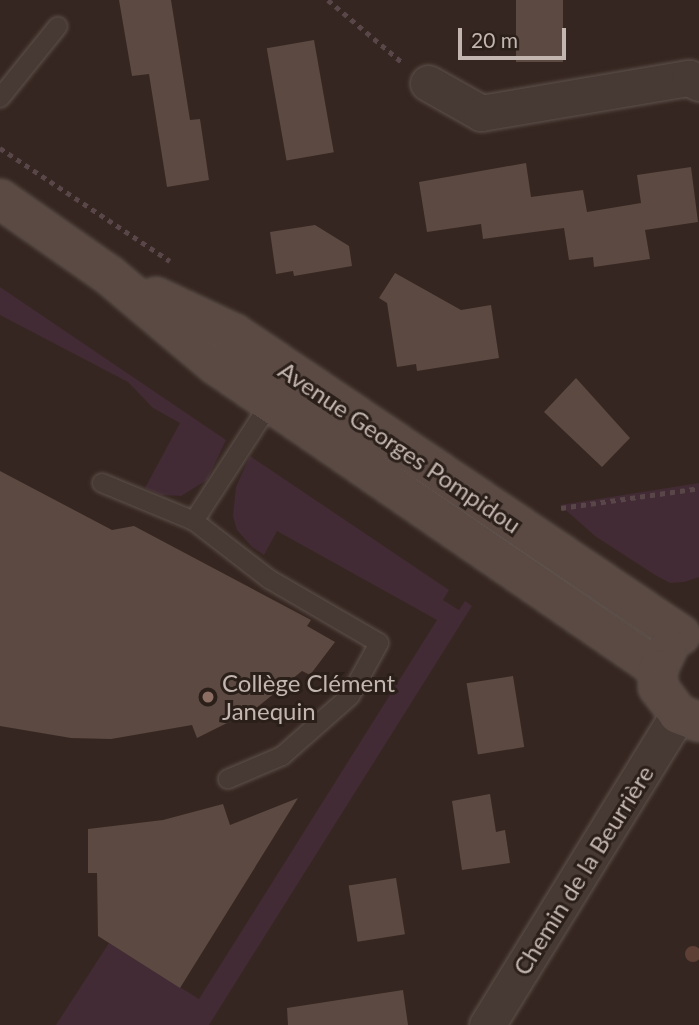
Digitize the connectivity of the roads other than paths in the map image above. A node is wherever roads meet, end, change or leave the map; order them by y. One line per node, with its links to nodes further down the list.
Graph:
1 (58, 26): 4 (lane)
2 (428, 83): 3 (street)
3 (699, 83)
4 (0, 98)
5 (0, 199): 6 (street, Avenue Georges Pompidou)
6 (282, 387): 8 (lane); 9 (street, Avenue Georges Pompidou); 10 (street, Avenue Georges Pompidou)
7 (102, 483): 8 (lane)
8 (194, 521): 12 (lane)
9 (690, 633): 10 (street, Avenue Georges Pompidou)
10 (658, 670): 11 (street)
11 (689, 718): 13 (street, Chemin de la Beurrière)
12 (228, 779)
13 (486, 1025)

